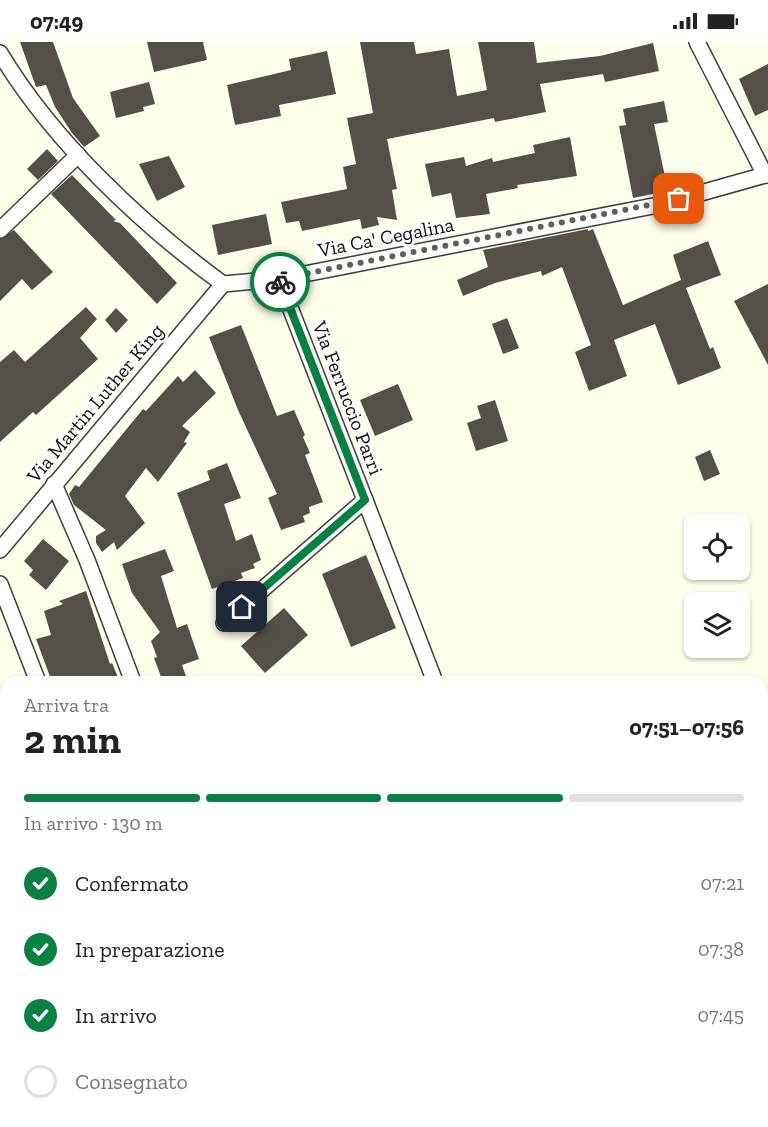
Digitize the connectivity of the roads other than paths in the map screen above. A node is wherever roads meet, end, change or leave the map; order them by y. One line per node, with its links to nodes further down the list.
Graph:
1 (698, 42): 4 (street)
2 (0, 53): 3 (street)
3 (78, 155): 5 (street); 7 (street)
4 (766, 175): 6 (street, Via Ca' Cegalina)
5 (0, 230)
6 (279, 279): 7 (street, Via Ca' Cegalina); 9 (street, Via Ferruccio Parri)
7 (223, 284): 8 (street, Via Martin Luther King)
8 (54, 484): 10 (street, Via Martin Luther King); 14 (street)
9 (365, 500): 12 (street, Via Ferruccio Parri); 15 (street, Via Ferruccio Parri)
10 (0, 550)
11 (0, 584): 13 (street)
12 (224, 622)
13 (37, 676)
14 (131, 676)
15 (433, 676)

